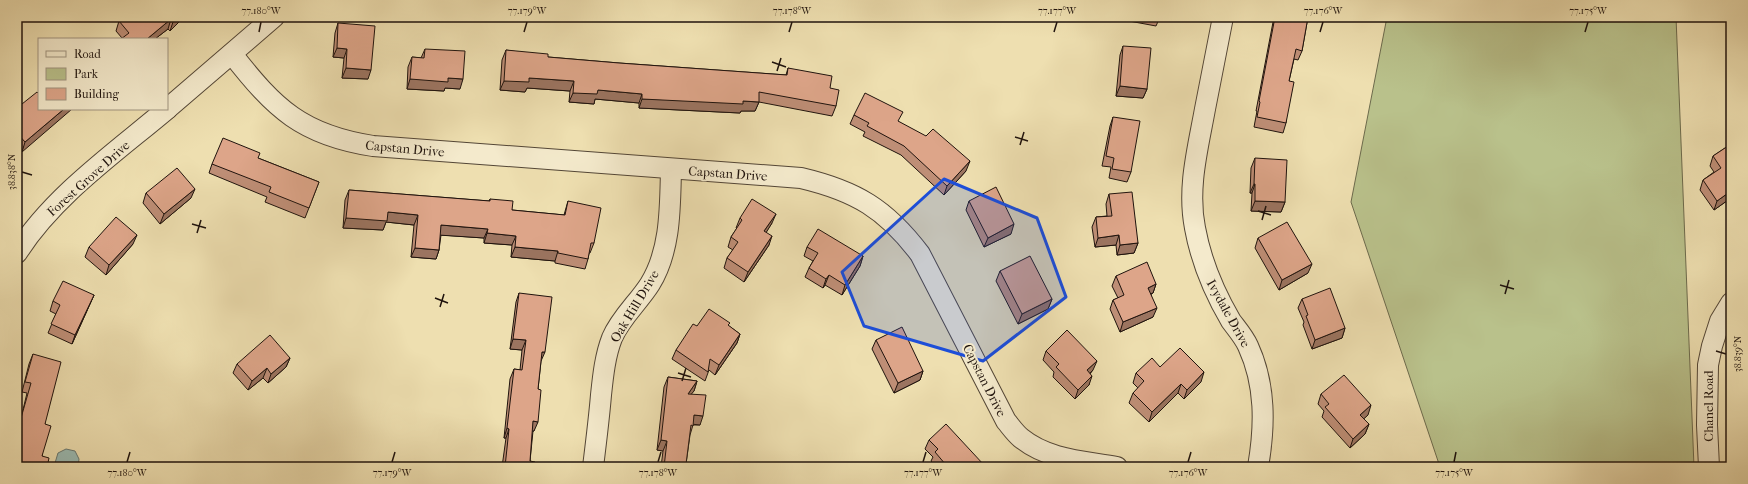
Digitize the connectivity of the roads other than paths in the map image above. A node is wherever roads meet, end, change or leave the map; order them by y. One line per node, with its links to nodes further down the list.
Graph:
1 (274, 17): 3 (street, Forest Grove Drive)
2 (1223, 17): 11 (street, Ivydale Drive)
3 (232, 54): 4 (street, Forest Grove Drive); 6 (street, Capstan Drive)
4 (168, 108)
5 (166, 110): 7 (street, Forest Grove Drive)
6 (671, 169): 9 (street, Oak Hill Drive); 10 (street, Capstan Drive)
7 (17, 253)
8 (1731, 303): 12 (street, Chanel Road)
9 (593, 467)
10 (1117, 467)
11 (1258, 467)
12 (1709, 467)

